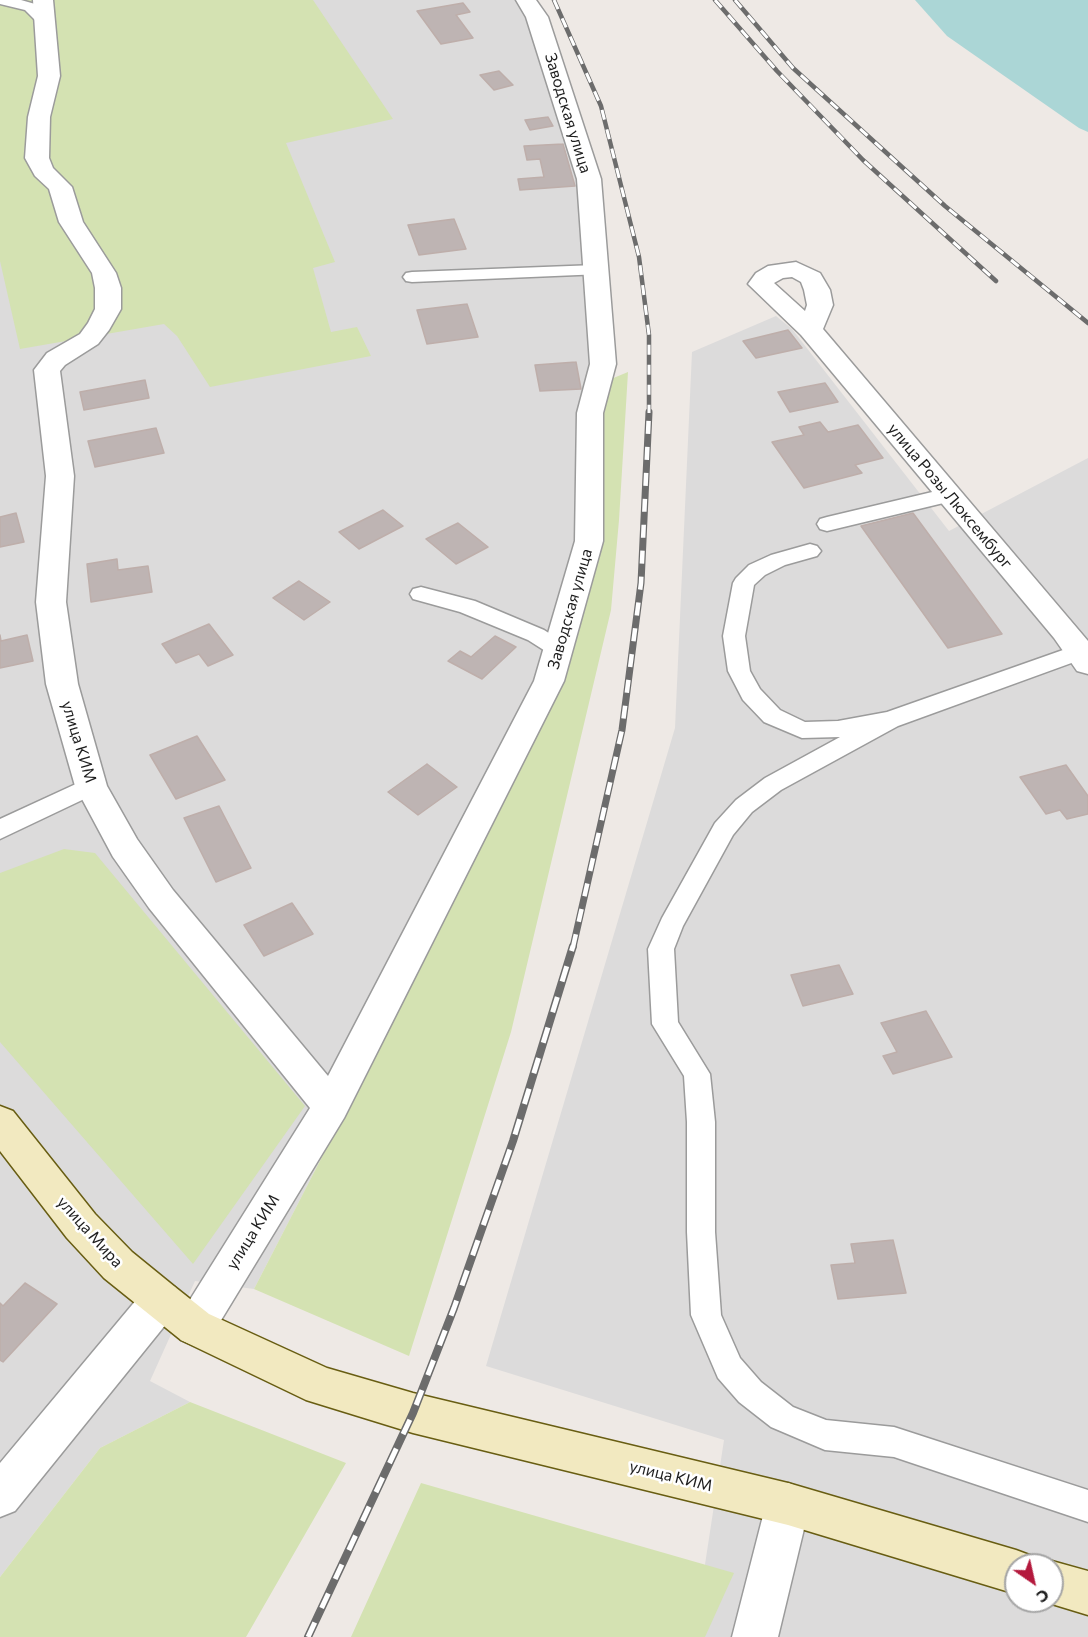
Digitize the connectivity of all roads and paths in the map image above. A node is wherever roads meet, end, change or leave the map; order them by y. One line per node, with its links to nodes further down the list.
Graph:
1 (4, 0): 3 (lane)
2 (526, 0): 4 (street, Заводская улица)
3 (44, 10): 14 (street, улица КИМ)
4 (596, 270): 5 (lane); 12 (street, Заводская улица)
5 (412, 277)
6 (810, 330): 7 (street, улица Розы Люксембург)
7 (949, 495): 8 (lane); 11 (street, улица Розы Люксембург)
8 (827, 524)
9 (810, 551): 13 (lane)
10 (421, 594): 12 (lane)
11 (1080, 643): 13 (lane)
12 (558, 649): 16 (street, Заводская улица)
13 (890, 720): 22 (lane)
14 (92, 786): 15 (lane); 16 (street, улица КИМ)
15 (0, 830)
16 (331, 1107): 19 (street, улица КИМ)
17 (0, 1122): 18 (street, улица Мира)
18 (161, 1300): 19 (street, улица Мира); 20 (street)
19 (195, 1327): 21 (street, улица КИМ)
20 (0, 1496)
21 (788, 1504): 23 (street, улица КИМ); 26 (street)
22 (1088, 1506)
23 (1004, 1568)
24 (1064, 1586): 25 (street)
25 (1088, 1593)
26 (755, 1637)

